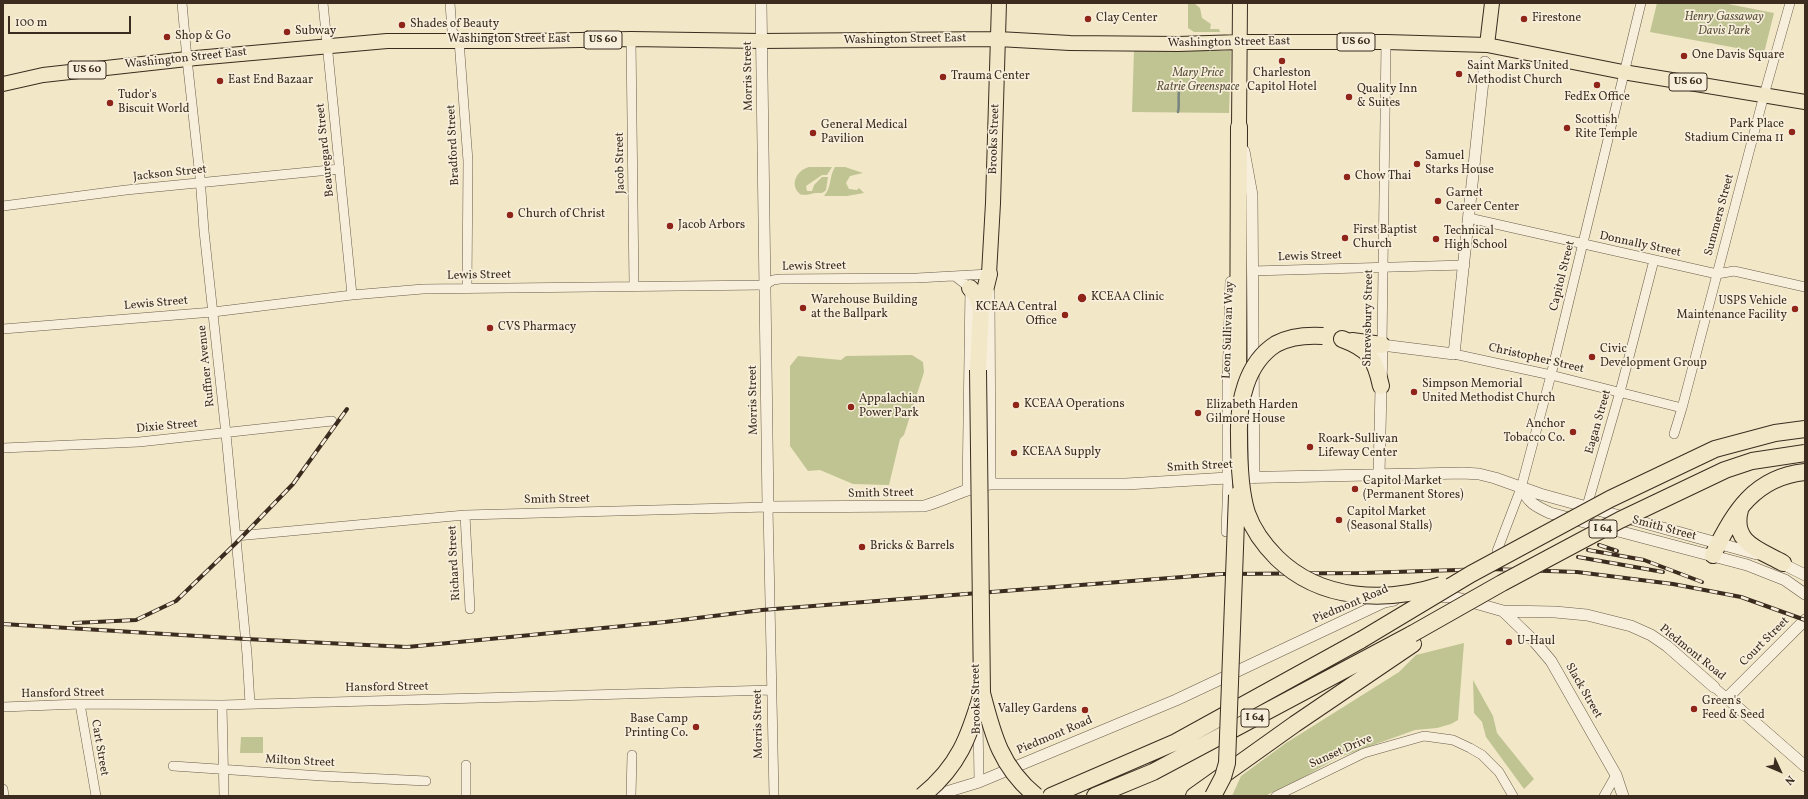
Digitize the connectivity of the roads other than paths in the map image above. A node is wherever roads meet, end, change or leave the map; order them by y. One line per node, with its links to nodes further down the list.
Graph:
1 (182, 3): 18 (street, Ruffner Avenue)
2 (323, 3): 17 (street, Beauregard Street)
3 (450, 3): 12 (street, Bradford Street)
4 (761, 3): 13 (street, Morris Street)
5 (999, 3): 11 (main road, Brooks Street)
6 (1240, 3): 14 (main road, Leon Sullivan Way)
7 (1492, 3): 16 (main road)
8 (1641, 3): 20 (street, Capitol Street)
9 (1790, 3): 22 (street, Summers Street)
10 (631, 39): 12 (main road, Washington Street East / US 60); 13 (main road, Washington Street East / US 60); 38 (street, Jacob Street)
11 (998, 39): 13 (main road, Washington Street East / US 60); 14 (main road, Washington Street East / US 60); 34 (main road, Brooks Street)
12 (459, 40): 17 (main road, Washington Street East / US 60); 40 (street, Bradford Street)
13 (762, 41): 37 (street, Morris Street)
14 (1240, 42): 15 (main road, Washington Street East / US 60); 24 (main road, Leon Sullivan Way)
15 (1386, 42): 16 (main road, Washington Street East / US 60); 32 (street, Shrewsbury Street)
16 (1487, 45): 19 (street); 20 (main road, Washington Street East / US 60)
17 (328, 46): 18 (main road, Washington Street East / US 60); 25 (street, Beauregard Street)
18 (187, 59): 21 (main road, Washington Street East / US 60); 26 (street, Ruffner Avenue)
19 (1485, 62): 28 (street)
20 (1623, 72): 22 (main road, Washington Street East / US 60); 29 (street, Capitol Street)
21 (3, 84)
22 (1764, 95): 23 (main road, Washington Street East / US 60); 35 (street, Summers Street)
23 (1805, 102)
24 (1238, 127): 33 (street, Leon Sullivan Way); 53 (highway, bridge); 63 (street, Leon Sullivan Way)
25 (340, 169): 26 (street, Jackson Street); 42 (street, Beauregard Street)
26 (201, 183): 27 (street, Jackson Street); 44 (street, Ruffner Avenue)
27 (3, 206)
28 (1469, 218): 29 (street, Donnally Street); 31 (street)
29 (1583, 245): 30 (street, Donnally Street); 49 (street, Capitol Street)
30 (1654, 260): 35 (street, Donnally Street); 51 (street, Eagan Street)
31 (1465, 265): 32 (street, Lewis Street); 48 (street)
32 (1383, 266): 33 (street, Lewis Street); 47 (street, Shrewsbury Street)
33 (1252, 271): 64 (street, Leon Sullivan Way)
34 (989, 274): 36 (street, Lewis Street); 43 (highway); 65 (street)
35 (1717, 274): 39 (street, Donnally Street); 52 (street, Summers Street)
36 (956, 277): 37 (street, Lewis Street); 41 (street)
37 (765, 285): 38 (street, Lewis Street); 68 (street, Morris Street)
38 (634, 286): 40 (street, Lewis Street)
39 (1805, 287)
40 (467, 288): 42 (street, Lewis Street)
41 (970, 288): 43 (highway); 67 (street)
42 (352, 295): 44 (street, Lewis Street)
43 (980, 307): 88 (highway, bridge)
44 (214, 312): 45 (street, Lewis Street); 56 (street, Ruffner Avenue)
45 (3, 329)
46 (1342, 339): 47 (highway); 50 (highway); 53 (highway, bridge)
47 (1382, 345): 48 (street, Christopher Street); 50 (street, Shrewsbury Street)
48 (1454, 354): 49 (street, Christopher Street)
49 (1551, 375): 51 (street, Christopher Street); 66 (street, Capitol Street)
50 (1380, 386): 62 (street, Shrewsbury Street)
51 (1620, 392): 52 (street, Christopher Street); 69 (street, Eagan Street)
52 (1682, 408): 57 (street, Summers Street)
53 (1238, 415): 60 (highway, bridge)
54 (332, 421): 56 (street, Dixie Street)
55 (1805, 430): 78 (highway, I 64, bridge)
56 (226, 434): 58 (street, Dixie Street); 74 (street, Ruffner Avenue)
57 (1674, 434)
58 (3, 448)
59 (1805, 453): 85 (highway, I 64, bridge)
60 (1239, 465): 78 (highway, bridge); 115 (highway, bridge)
61 (1798, 473): 70 (highway)
62 (1379, 475): 64 (street, Smith Street); 66 (street, Smith Street)
63 (1228, 478): 64 (street, Smith Street); 65 (street, Smith Street); 73 (street, Leon Sullivan Way)
64 (1254, 478)
65 (990, 484): 67 (street, Smith Street)
66 (1521, 488): 69 (street, Smith Street); 72 (street, Smith Street); 76 (street, Capitol Street)
67 (967, 490): 68 (street, Smith Street)
68 (768, 507): 71 (street, Smith Street); 87 (street, Morris Street)
69 (1587, 507): 72 (street, Eagan Street); 75 (street, Smith Street)
70 (1740, 510): 75 (highway); 77 (highway)
71 (465, 515): 74 (street, Smith Street); 81 (street, Richard Street)
72 (1582, 521): 75 (street, Smith Street)
73 (1226, 532)
74 (236, 536): 91 (street, Ruffner Avenue)
75 (1716, 549): 77 (street, Smith Street); 80 (street, Smith Street)
76 (1497, 551)
77 (1783, 563): 79 (street, Smith Street)
78 (1471, 574): 112 (highway, I 64, bridge)
79 (1805, 575)
80 (1805, 594)
81 (470, 609)
82 (1503, 611): 86 (street, Piedmont Road); 99 (street, Slack Street); 101 (street, Piedmont Road)
83 (976, 617): 101 (street, Brooks Street)
84 (1805, 620): 89 (street, Court Street)
85 (1415, 638): 113 (highway, I 64); 114 (highway)
86 (1714, 687): 89 (street, Piedmont Road)
87 (772, 690): 91 (street, Hansford Street); 108 (street, Morris Street)
88 (982, 694): 109 (highway, bridge); 111 (highway, bridge)
89 (1727, 698): 97 (street, Piedmont Road)
90 (80, 704): 92 (street, Hansford Street); 93 (street, Hansford Street); 104 (street, Cart Street)
91 (250, 704): 92 (street, Hansford Street)
92 (222, 705): 98 (street)
93 (3, 707)
94 (632, 755): 107 (street)
95 (466, 765): 106 (street)
96 (173, 766): 98 (street, Milton Street)
97 (1805, 766)
98 (224, 770): 100 (street, Milton Street); 105 (street)
99 (1616, 775): 118 (street); 119 (street, Slack Street)
100 (426, 781)
101 (979, 782): 110 (street, Piedmont Road)
102 (3, 789): 103 (street)
103 (4, 796)
104 (96, 796)
105 (224, 796)
106 (466, 796)
107 (631, 796)
108 (774, 796)
109 (922, 796)
110 (933, 796)
111 (1036, 796)
112 (1051, 796)
113 (1095, 796)
114 (1194, 796)
115 (1213, 796)
116 (1276, 796): 117 (street, Sunset Drive)
117 (1513, 796)
118 (1604, 796)
119 (1624, 796)

